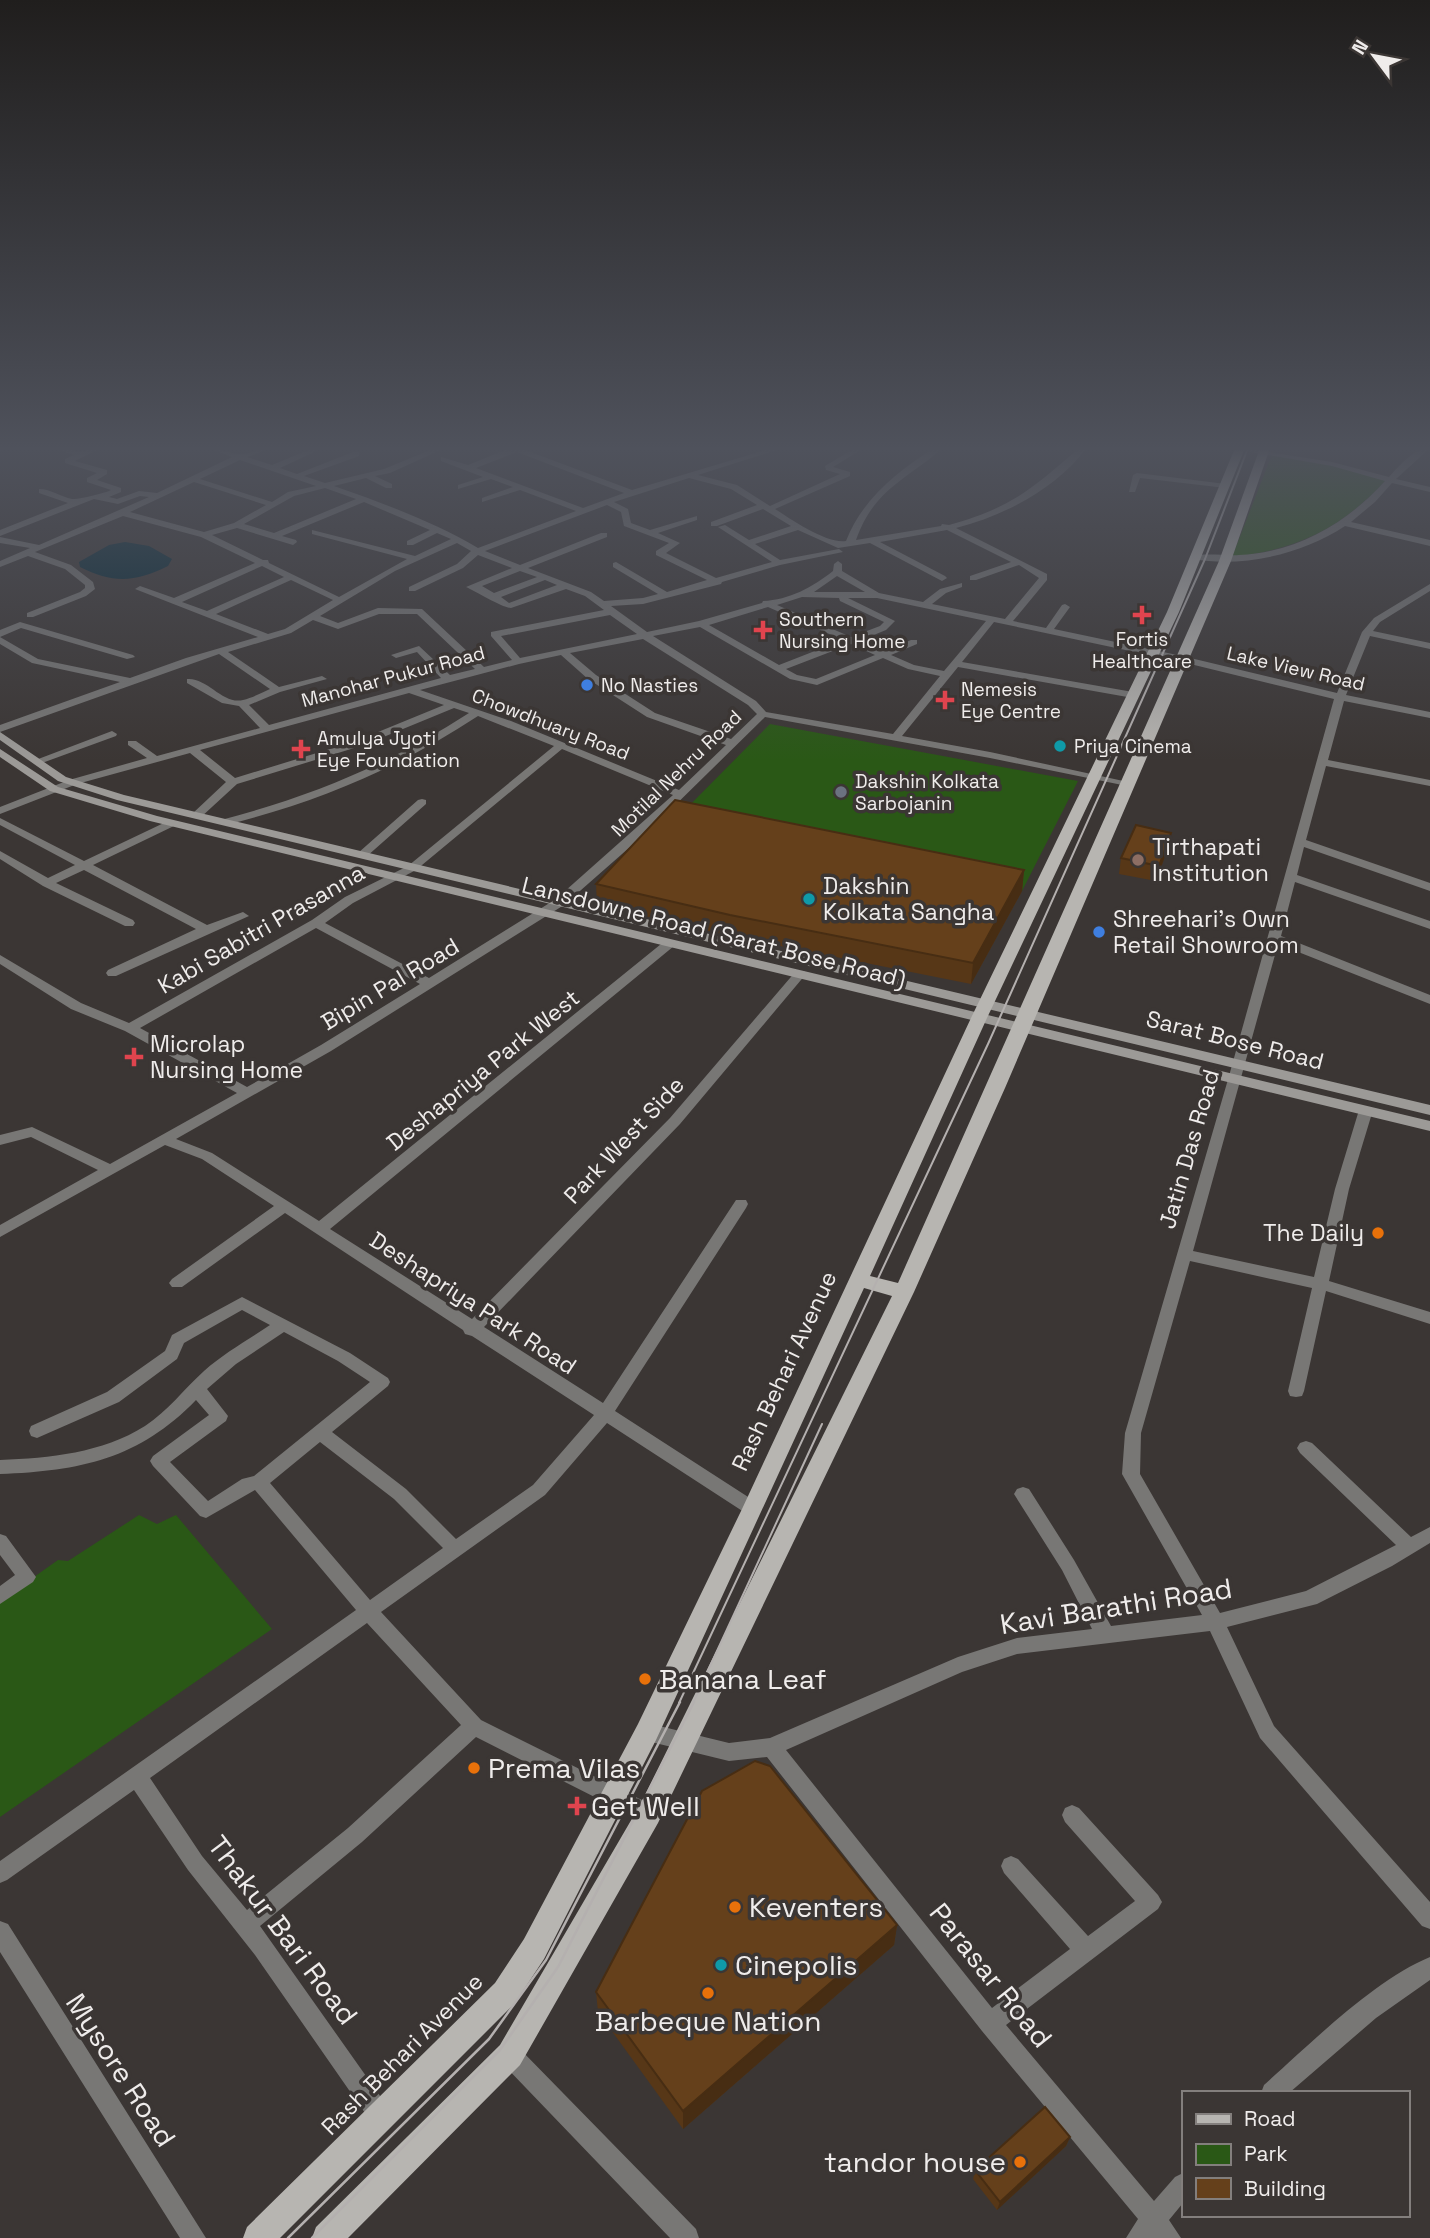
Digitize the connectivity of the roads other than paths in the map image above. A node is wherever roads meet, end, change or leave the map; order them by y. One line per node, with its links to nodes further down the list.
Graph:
1 (33, 552): 17 (street)
2 (243, 552): 21 (street)
3 (393, 552): 19 (street)
4 (427, 552): 19 (street)
5 (475, 552): 45 (street)
6 (481, 552): 26 (street, Motilal Nehru Road)
7 (562, 552): 26 (street)
8 (660, 552): 36 (street)
9 (764, 552): 23 (street)
10 (824, 552): 23 (street)
11 (839, 552): 27 (street)
12 (894, 552): 32 (street)
13 (1000, 552): 22 (street)
14 (1198, 552): 18 (main road, Rash Behari Avenue)
15 (1228, 552): 20 (main road)
16 (1265, 552): 20 (street)
17 (29, 554): 24 (street); 62 (street)
18 (1196, 557): 20 (street); 78 (main road, Rash Behari Avenue)
19 (414, 558): 54 (street)
20 (1225, 561): 82 (main road)
21 (265, 562): 28 (street); 31 (street)
22 (1020, 562): 34 (street); 65 (street)
23 (779, 563): 36 (street)
24 (0, 564)
25 (616, 565): 47 (street)
26 (524, 568): 30 (street, Motilal Nehru Road); 33 (street)
27 (837, 572): 48 (street); 49 (street)
28 (240, 573): 29 (street); 37 (street)
29 (250, 577)
30 (546, 577): 38 (street, Motilal Nehru Road); 42 (street)
31 (289, 578): 40 (street); 54 (street)
32 (942, 578)
33 (500, 579): 42 (street); 50 (street)
34 (973, 579)
35 (261, 582): 40 (street)
36 (719, 582): 47 (street)
37 (212, 585): 44 (street); 55 (street)
38 (567, 585): 51 (street); 57 (street, Motilal Nehru Road)
39 (959, 585): 58 (street)
40 (272, 586): 53 (street)
41 (1430, 587): 68 (street, Jatin Das Road)
42 (519, 588): 50 (street); 51 (street)
43 (140, 589): 55 (street)
44 (223, 589)
45 (412, 589)
46 (234, 593): 53 (street)
47 (666, 595): 57 (street)
48 (800, 595): 52 (street); 56 (street, Manohar Pukur Road)
49 (877, 595): 52 (street); 58 (street)
50 (493, 597): 51 (street)
51 (537, 597)
52 (838, 597): 73 (street)
53 (245, 598): 61 (street)
54 (339, 600): 63 (street)
55 (173, 602): 61 (street)
56 (766, 603): 66 (street, Manohar Pukur Road); 73 (street)
57 (605, 604): 60 (street, Motilal Nehru Road)
58 (925, 605): 64 (street)
59 (1065, 607): 67 (street)
60 (614, 611): 70 (street, Motilal Nehru Road); 83 (street)
61 (208, 614): 71 (street)
62 (30, 615)
63 (312, 616): 71 (street); 86 (street)
64 (992, 619): 65 (street); 84 (street)
65 (1007, 622): 67 (street)
66 (701, 624): 70 (street, Manohar Pukur Road); 85 (street)
67 (1048, 631): 78 (street)
68 (1367, 632): 75 (street); 95 (street, Jatin Das Road)
69 (0, 634): 81 (street)
70 (646, 636): 77 (street, Manohar Pukur Road); 99 (street, Motilal Nehru Road)
71 (268, 637): 76 (street)
72 (0, 640): 90 (street)
73 (853, 640): 80 (street); 85 (street)
74 (914, 642): 80 (street)
75 (1430, 646)
76 (221, 650): 90 (street); 92 (street)
77 (563, 652): 83 (street, Manohar Pukur Road); 107 (street)
78 (1154, 653): 82 (street, Lake View Road); 94 (main road, Rash Behari Avenue)
79 (396, 654): 89 (street)
80 (882, 654): 85 (street); 87 (street)
81 (130, 657)
82 (1182, 659): 95 (street, Lake View Road); 118 (main road)
83 (517, 661): 86 (street, Manohar Pukur Road)
84 (957, 664): 87 (street); 94 (street)
85 (778, 669)
86 (482, 670): 89 (street, Manohar Pukur Road)
87 (948, 675): 105 (street)
88 (323, 679): 92 (street)
89 (448, 679): 93 (street, Manohar Pukur Road)
90 (130, 681): 101 (street)
91 (191, 681): 96 (street)
92 (277, 690): 96 (street)
93 (409, 690): 97 (street, Chowdhuary Road); 102 (street, Manohar Pukur Road)
94 (1133, 695): 114 (main road, Rash Behari Avenue)
95 (1340, 697): 100 (street, Lake View Road); 113 (street, Jatin Das Road)
96 (242, 704): 102 (street)
97 (453, 705): 98 (street, Chowdhuary Road); 116 (street)
98 (476, 713): 108 (street, Chowdhuary Road); 126 (street)
99 (763, 714): 105 (street); 107 (street, Motilal Nehru Road)
100 (1430, 715)
101 (0, 729)
102 (267, 729): 109 (street, Manohar Pukur Road)
103 (112, 734): 111 (street)
104 (0, 735): 111 (main road, Lansdowne Road (Sarat Bose Road))
105 (896, 737): 114 (street)
106 (132, 743): 112 (street)
107 (734, 744): 120 (street, Motilal Nehru Road)
108 (561, 745): 120 (street, Chowdhuary Road); 131 (street, Kabi Sabitri Prasanna)
109 (194, 751): 112 (street, Manohar Pukur Road); 116 (street)
110 (0, 752): 119 (main road, Lansdowne Road (Sarat Bose Road))
111 (38, 761): 115 (main road, Lansdowne Road (Sarat Bose Road))
112 (156, 761): 115 (street, Manohar Pukur Road)
113 (1322, 762): 117 (street); 127 (street, Jatin Das Road)
114 (1093, 778): 118 (street); 150 (main road, Rash Behari Avenue)
115 (73, 782): 119 (street, Manohar Pukur Road); 123 (main road, Lansdowne Road (Sarat Bose Road))
116 (233, 782): 123 (street)
117 (1430, 783)
118 (1128, 785): 151 (main road)
119 (54, 789): 122 (street, Manohar Pukur Road); 125 (main road, Lansdowne Road (Sarat Bose Road))
120 (680, 794): 136 (street, Motilal Nehru Road)
121 (422, 802): 129 (street)
122 (0, 811)
123 (196, 816): 126 (main road, Lansdowne Road (Sarat Bose Road))
124 (0, 821): 130 (street)
125 (172, 822): 130 (street); 132 (main road, Lansdowne Road (Sarat Bose Road))
126 (225, 822): 129 (main road, Lansdowne Road (Sarat Bose Road))
127 (1300, 842): 133 (street, Jatin Das Road); 135 (street)
128 (0, 854): 134 (street)
129 (362, 855): 131 (main road, Lansdowne Road (Sarat Bose Road))
130 (86, 864): 134 (street); 142 (street)
131 (412, 868): 132 (street, Kabi Sabitri Prasanna); 136 (main road, Lansdowne Road (Sarat Bose Road))
132 (397, 876): 137 (main road, Lansdowne Road (Sarat Bose Road)); 140 (street, Kabi Sabitri Prasanna)
133 (1290, 877): 141 (street); 143 (street, Jatin Das Road)
134 (47, 883): 139 (street)
135 (1430, 887)
136 (560, 902): 137 (street, Bipin Pal Road); 150 (main road, Lansdowne Road (Sarat Bose Road))
137 (544, 913): 144 (main road, Lansdowne Road (Sarat Bose Road)); 148 (street, Bipin Pal Road)
138 (243, 916): 142 (street)
139 (129, 923)
140 (316, 923): 148 (street); 152 (street, Kabi Sabitri Prasanna)
141 (1430, 925)
142 (206, 929): 146 (street)
143 (1274, 938): 149 (street); 153 (street, Jatin Das Road)
144 (670, 943): 147 (main road, Lansdowne Road (Sarat Bose Road)); 163 (street, Deshapriya Park West)
145 (0, 959): 152 (street)
146 (112, 973)
147 (800, 974): 150 (main road, Lansdowne Road (Sarat Bose Road)); 172 (street, Park West Side)
148 (428, 983): 154 (street, Bipin Pal Road)
149 (1430, 1000)
150 (983, 1010): 151 (main road, Lansdowne Road (Sarat Bose Road)); 166 (main road, Rash Behari Avenue)
151 (1027, 1020): 153 (main road, Sarat Bose Road); 169 (main road)
152 (130, 1028): 154 (street)
153 (1237, 1070): 155 (main road); 156 (main road, Sarat Bose Road); 165 (street, Jatin Das Road)
154 (248, 1093): 159 (street, Bipin Pal Road)
155 (1366, 1110): 157 (main road); 168 (street)
156 (1430, 1110)
157 (1430, 1126)
158 (3, 1135): 160 (street)
159 (166, 1140): 160 (street, Bipin Pal Road); 162 (street, Deshapriya Park Road)
160 (110, 1170): 164 (street, Bipin Pal Road)
161 (741, 1204): 175 (street)
162 (285, 1206): 163 (street, Deshapriya Park Road); 167 (street)
163 (320, 1229): 172 (street, Deshapriya Park Road)
164 (0, 1231)
165 (1184, 1254): 168 (street); 189 (street, Jatin Das Road)
166 (859, 1280): 169 (main road); 182 (main road, Rash Behari Avenue)
167 (177, 1283)
168 (1321, 1284): 170 (street); 174 (street)
169 (904, 1292): 193 (main road)
170 (1430, 1318)
171 (284, 1324): 173 (street); 176 (street); 177 (street)
172 (471, 1330): 175 (street, Deshapriya Park Road)
173 (197, 1389): 179 (street); 180 (street)
174 (1296, 1391)
175 (604, 1415): 182 (street, Deshapriya Park Road); 186 (street)
176 (37, 1431)
177 (322, 1434): 180 (street); 186 (street)
178 (1306, 1448): 185 (street)
179 (0, 1467)
180 (260, 1482): 188 (street)
181 (1023, 1494): 190 (street)
182 (753, 1509): 192 (main road, Rash Behari Avenue)
183 (1430, 1534): 185 (street, Kavi Barathi Road)
184 (0, 1541): 187 (street)
185 (1410, 1547): 189 (street, Kavi Barathi Road)
186 (456, 1550): 188 (street)
187 (0, 1596)
188 (369, 1612): 191 (street); 195 (street)
189 (1215, 1622): 190 (street, Kavi Barathi Road); 201 (street, Jatin Das Road)
190 (1105, 1634): 194 (street, Kavi Barathi Road)
191 (474, 1726): 196 (street); 202 (street)
192 (647, 1732): 193 (street, Kavi Barathi Road); 196 (main road, Rash Behari Avenue)
193 (685, 1743): 194 (street, Kavi Barathi Road); 197 (main road)
194 (771, 1747): 206 (street, Parasar Road)
195 (137, 1777): 200 (street); 202 (street, Thakur Bari Road)
196 (612, 1796): 197 (street); 209 (main road, Rash Behari Avenue)
197 (649, 1814): 207 (main road)
198 (1072, 1815): 204 (street)
199 (1011, 1866): 204 (street)
200 (0, 1872)
201 (1430, 1918)
202 (246, 1926): 209 (street, Thakur Bari Road)
203 (0, 1932): 212 (street, Mysore Road)
204 (1087, 1952): 206 (street)
205 (1430, 1968): 208 (street)
206 (990, 2023): 211 (street, Parasar Road)
207 (510, 2055): 214 (main road); 215 (street)
208 (1274, 2091)
209 (382, 2118): 213 (main road, Rash Behari Avenue)
210 (1182, 2186): 211 (street)
211 (1144, 2228): 216 (street, Parasar Road)
212 (194, 2238)
213 (258, 2238)
214 (327, 2238)
215 (687, 2238)
216 (1169, 2238)

